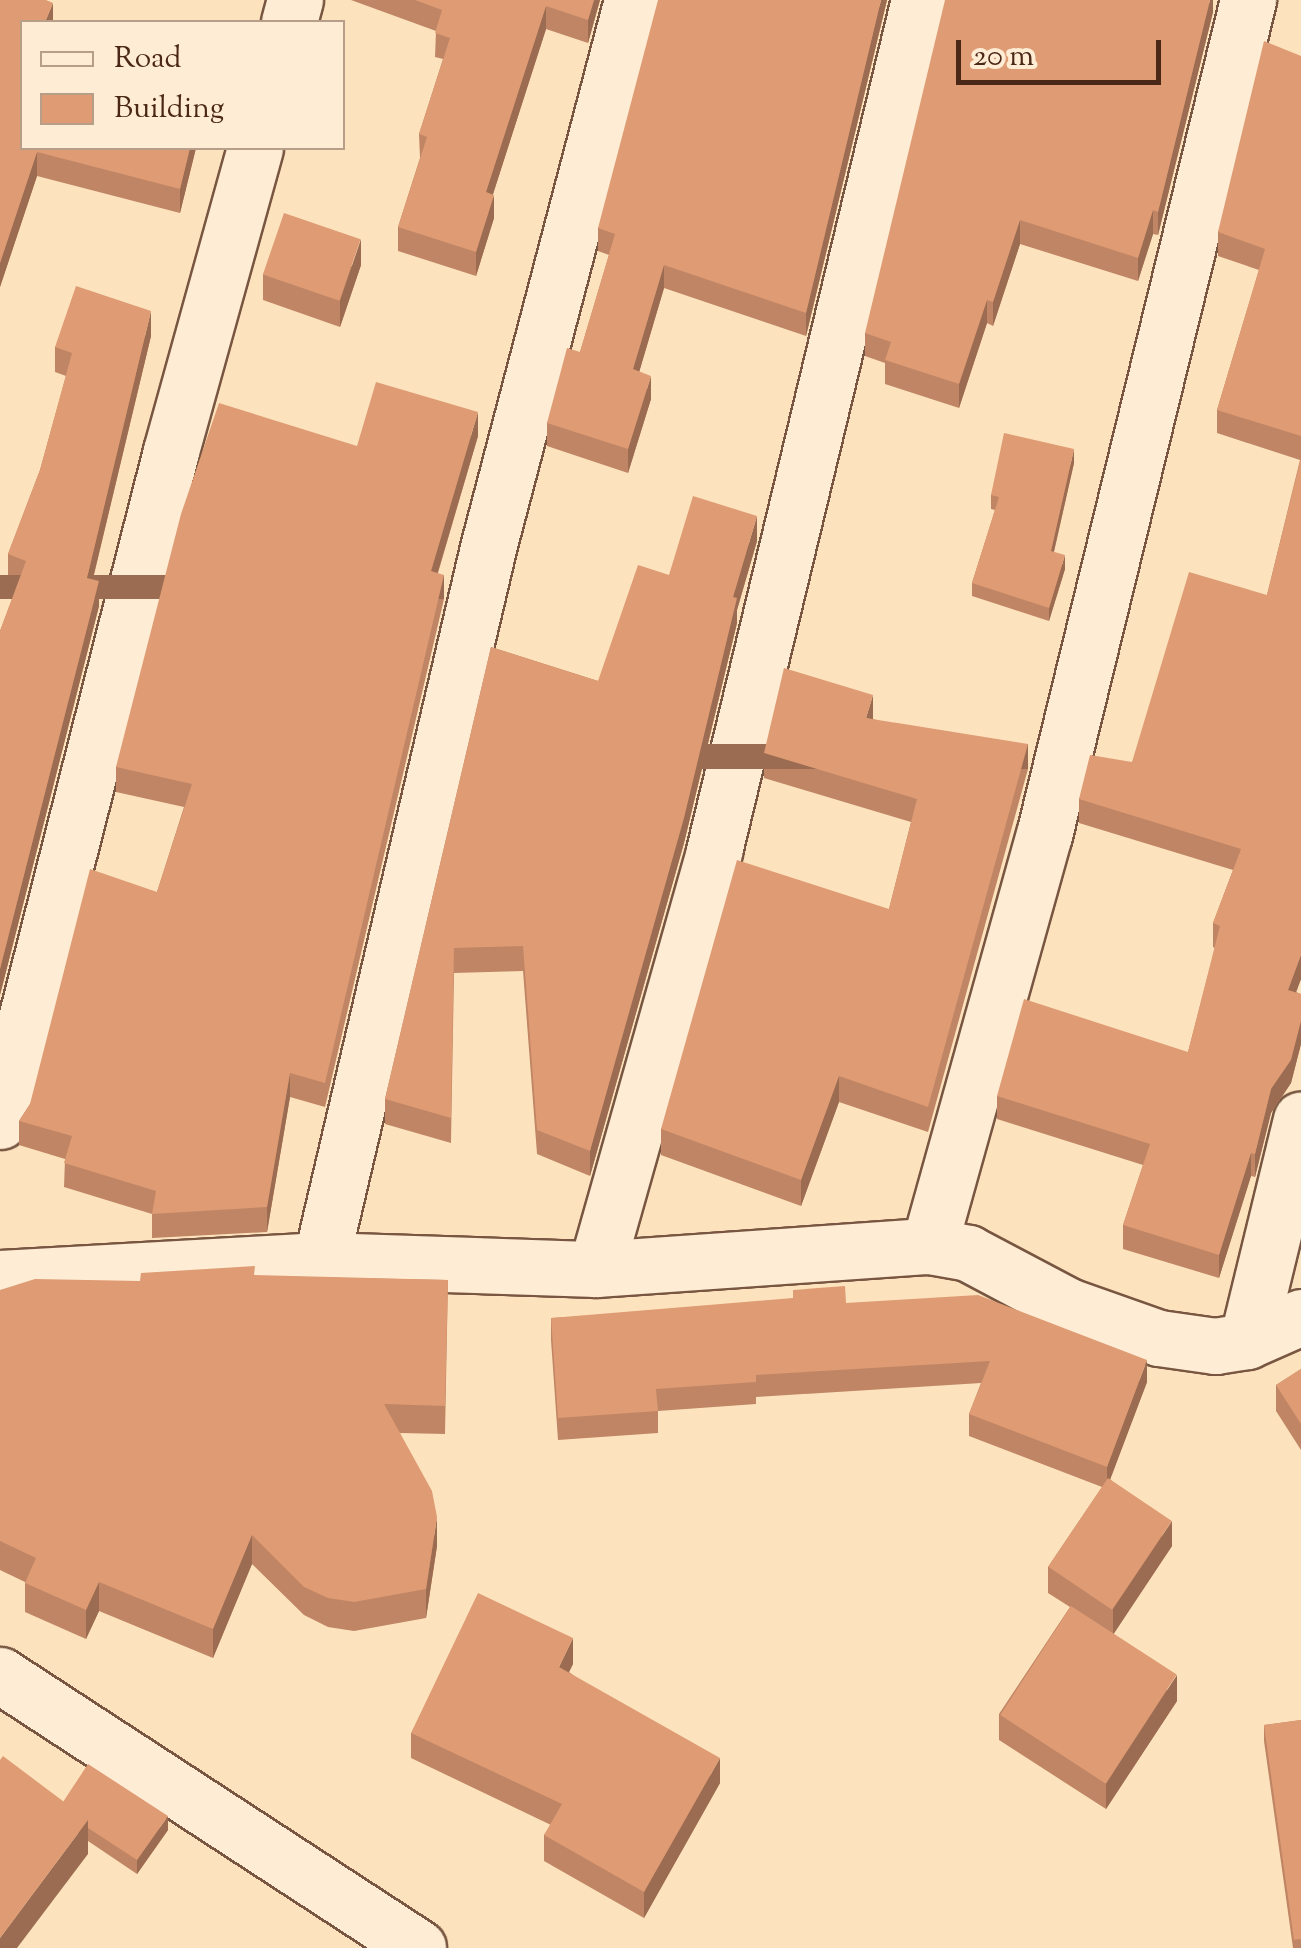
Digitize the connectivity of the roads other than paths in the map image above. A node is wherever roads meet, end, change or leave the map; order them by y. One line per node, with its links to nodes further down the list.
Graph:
1 (632, 0): 8 (street)
2 (919, 0): 9 (street)
3 (1248, 0): 7 (street)
4 (253, 150): 6 (street)
5 (1301, 1120): 12 (street)
6 (0, 1121)
7 (930, 1246): 9 (street); 12 (street)
8 (321, 1260): 9 (street); 10 (street)
9 (596, 1269)
10 (0, 1278)
11 (1301, 1317): 12 (street)
12 (1246, 1341)
13 (0, 1675): 14 (street)
14 (418, 1948)

